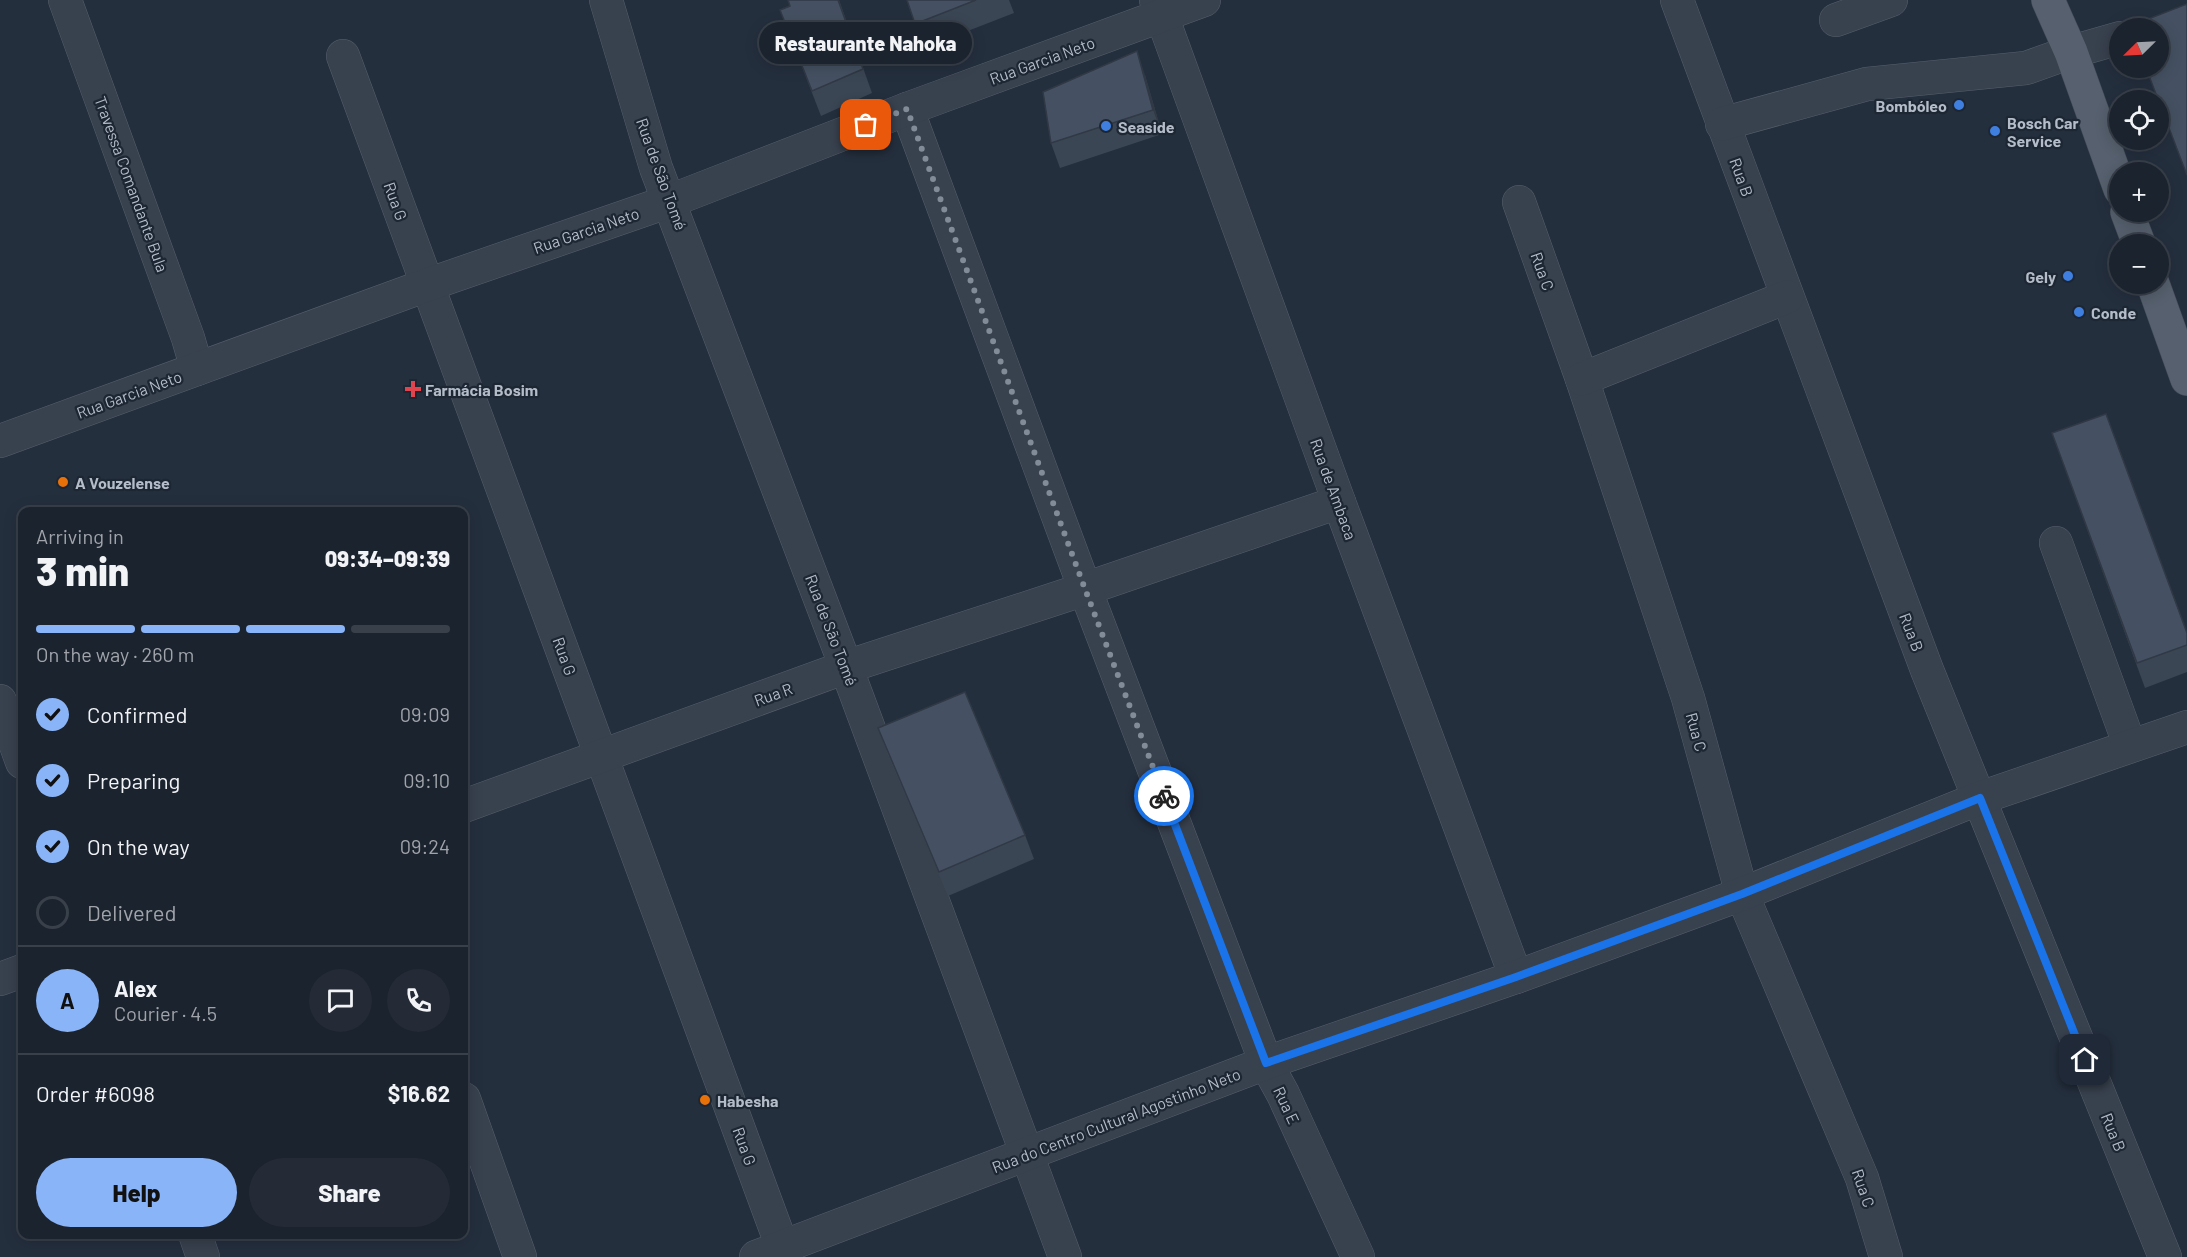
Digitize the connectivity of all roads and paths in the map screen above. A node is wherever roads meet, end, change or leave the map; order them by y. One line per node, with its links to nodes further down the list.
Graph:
1 (65, 0): 20 (street, Travessa Comandante Bula)
2 (606, 0): 15 (street, Rua de São Tomé)
3 (1204, 0): 7 (street, Rua Garcia Neto)
4 (1677, 0): 13 (street, Rua B)
5 (1891, 0): 8 (street)
6 (2048, 0): 10 (main road)
7 (1159, 8): 12 (street, Rua Garcia Neto); 24 (street, Rua de Ambaca)
8 (1836, 20)
9 (2109, 41): 10 (street)
10 (2071, 52): 13 (street); 14 (main road)
11 (343, 56): 17 (street, Rua G)
12 (907, 109): 15 (street, Rua Garcia Neto); 26 (street, Rua E)
13 (1722, 124): 19 (street, Rua B)
14 (2110, 162)
15 (670, 201): 17 (street, Rua Garcia Neto); 27 (street, Rua de São Tomé)
16 (1519, 202): 21 (street, Rua C)
17 (428, 285): 20 (street, Rua Garcia Neto); 32 (street, Rua G)
18 (2157, 294): 22 (main road)
19 (1787, 297): 21 (street); 33 (street, Rua B)
20 (197, 369): 23 (street, Rua Garcia Neto)
21 (1582, 379): 35 (street, Rua C)
22 (2187, 379)
23 (0, 441)
24 (1339, 502): 26 (street, Rua R); 37 (street, Rua de Ambaca)
25 (2056, 543): 30 (street)
26 (1085, 589): 27 (street, Rua R); 39 (street, Rua E)
27 (846, 667): 32 (street, Rua R); 41 (street, Rua de São Tomé)
28 (0, 700): 31 (street)
29 (2187, 727): 30 (street, Rua do Centro Cultural Agostinho Neto)
30 (2130, 746): 33 (street, Rua do Centro Cultural Agostinho Neto)
31 (18, 751)
32 (602, 756): 34 (street, Rua R); 43 (street, Rua G)
33 (1980, 798): 35 (street, Rua do Centro Cultural Agostinho Neto); 49 (street, Rua B)
34 (468, 805)
35 (1742, 894): 37 (street, Rua do Centro Cultural Agostinho Neto); 48 (street, Rua C)
36 (18, 973): 38 (street)
37 (1516, 977): 39 (street, Rua do Centro Cultural Agostinho Neto)
38 (0, 980)
39 (1266, 1063): 41 (street, Rua do Centro Cultural Agostinho Neto); 47 (street, Rua E)
40 (468, 1110): 45 (street)
41 (1026, 1153): 43 (street, Rua do Centro Cultural Agostinho Neto); 46 (street, Rua de São Tomé)
42 (197, 1239): 44 (street)
43 (775, 1254)
44 (203, 1257)
45 (520, 1257)
46 (1065, 1257)
47 (1358, 1257)
48 (1886, 1257)
49 (2165, 1257)

